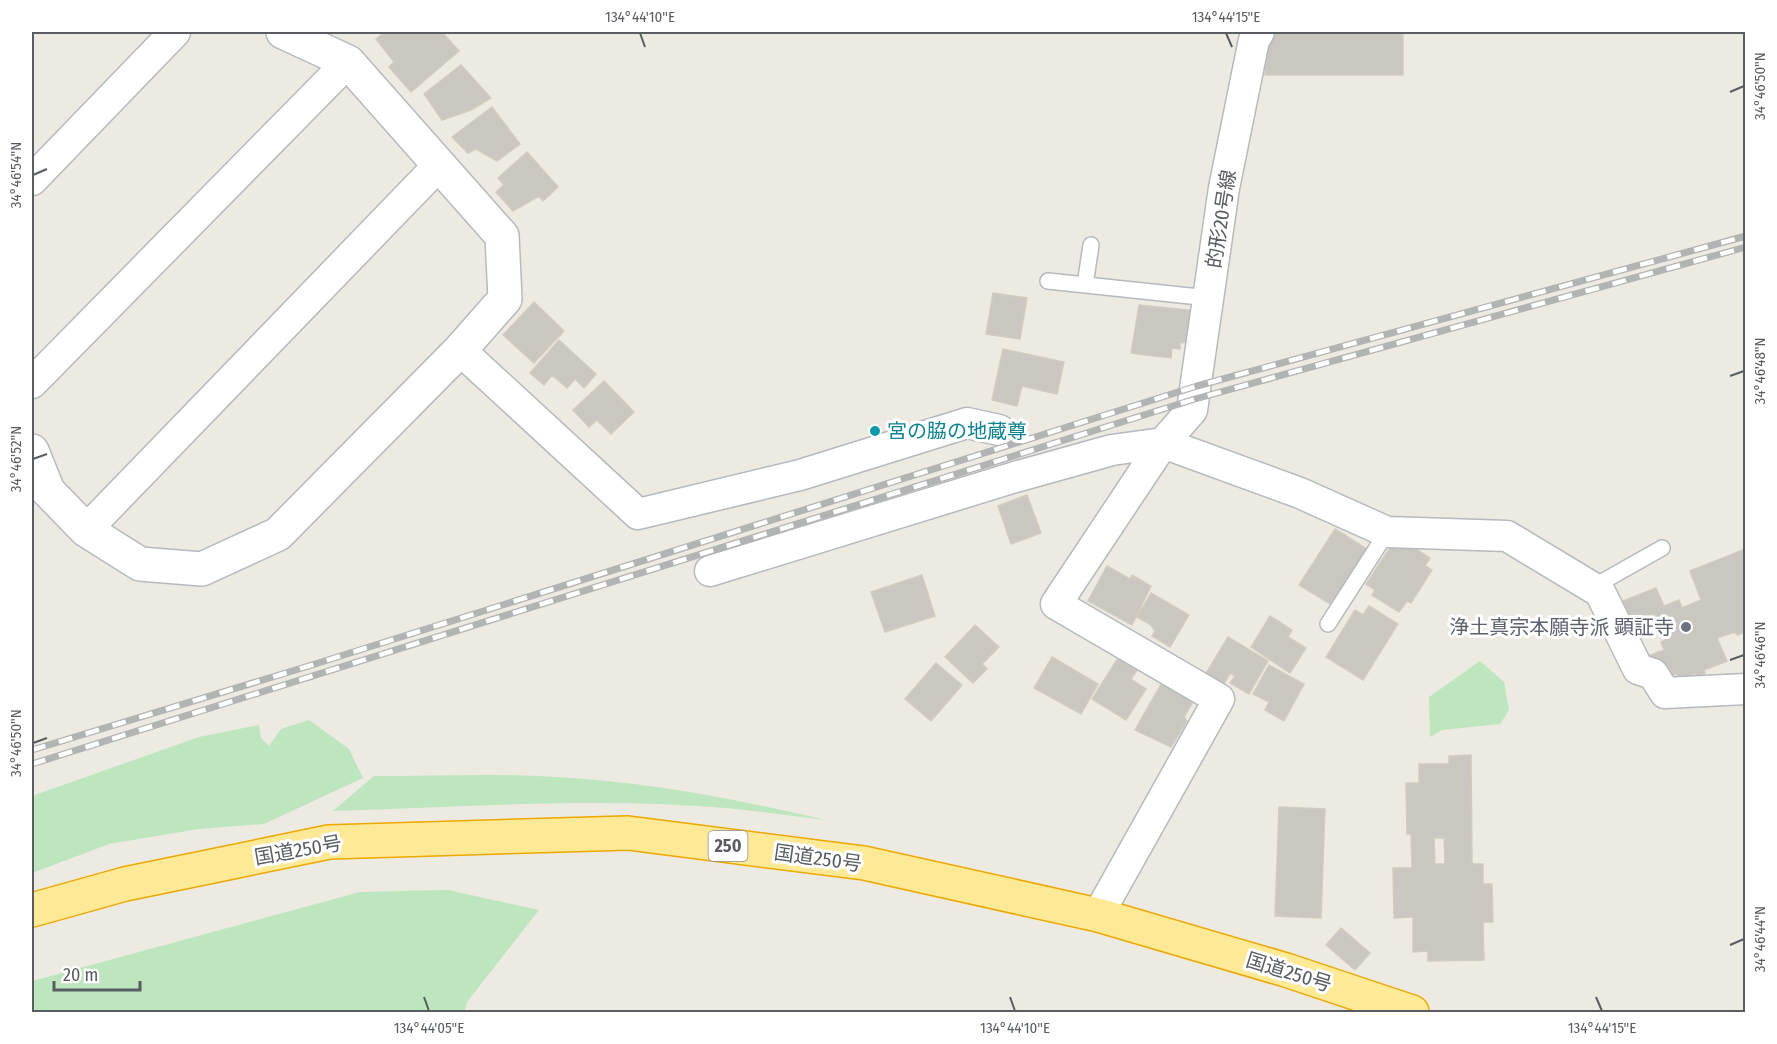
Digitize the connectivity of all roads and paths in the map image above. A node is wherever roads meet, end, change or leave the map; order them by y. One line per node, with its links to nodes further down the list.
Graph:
1 (175, 32): 6 (street)
2 (283, 32): 4 (street)
3 (1258, 32): 10 (street, 的形20号線)
4 (348, 62): 5 (street); 12 (street)
5 (439, 165): 11 (street); 16 (street)
6 (32, 180)
7 (1091, 245): 9 (lane)
8 (1048, 281): 9 (lane)
9 (1085, 285): 10 (lane)
10 (1209, 298): 14 (street, 的形20号線)
11 (460, 350): 13 (street); 16 (street)
12 (32, 383)
13 (999, 430)
14 (1163, 443): 17 (street); 19 (street); 24 (street)
15 (32, 451): 16 (street)
16 (86, 530)
17 (1387, 532): 20 (street); 21 (lane)
18 (1662, 548): 20 (lane)
19 (710, 571)
20 (1593, 587): 22 (street)
21 (1328, 624)
22 (1746, 689)
23 (32, 910): 24 (highway, 国道250号 / 250)
24 (1098, 915): 25 (highway, 国道250号 / 250)
25 (1412, 1012)

